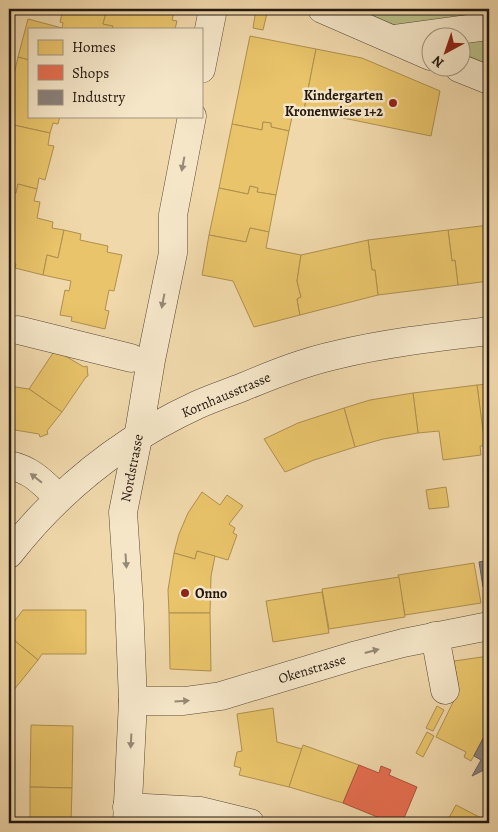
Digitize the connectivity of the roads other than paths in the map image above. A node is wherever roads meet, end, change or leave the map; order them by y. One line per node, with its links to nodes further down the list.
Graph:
1 (213, 9): 6 (street)
2 (322, 9): 4 (street)
3 (489, 26): 4 (street)
4 (391, 39): 5 (street)
5 (420, 52)
6 (202, 63)
7 (470, 72): 8 (street)
8 (489, 80)
9 (192, 118): 13 (street, Nordstrasse, one-way to 13)
10 (18, 330): 12 (street)
11 (489, 331): 13 (street, Kornhausstrasse)
12 (130, 358)
13 (138, 438): 15 (street, Kornhausstrasse); 20 (street, Nordstrasse, one-way to 20)
14 (9, 465): 15 (street, one-way to 14)
15 (59, 498): 16 (street, Kornhausstrasse)
16 (9, 554)
17 (489, 626): 18 (street, Okenstrasse)
18 (436, 636): 19 (street); 20 (street, Okenstrasse, one-way to 18)
19 (446, 690)
20 (133, 701): 21 (street, Nordstrasse, one-way to 21)
21 (127, 815): 22 (street)
22 (250, 823)

